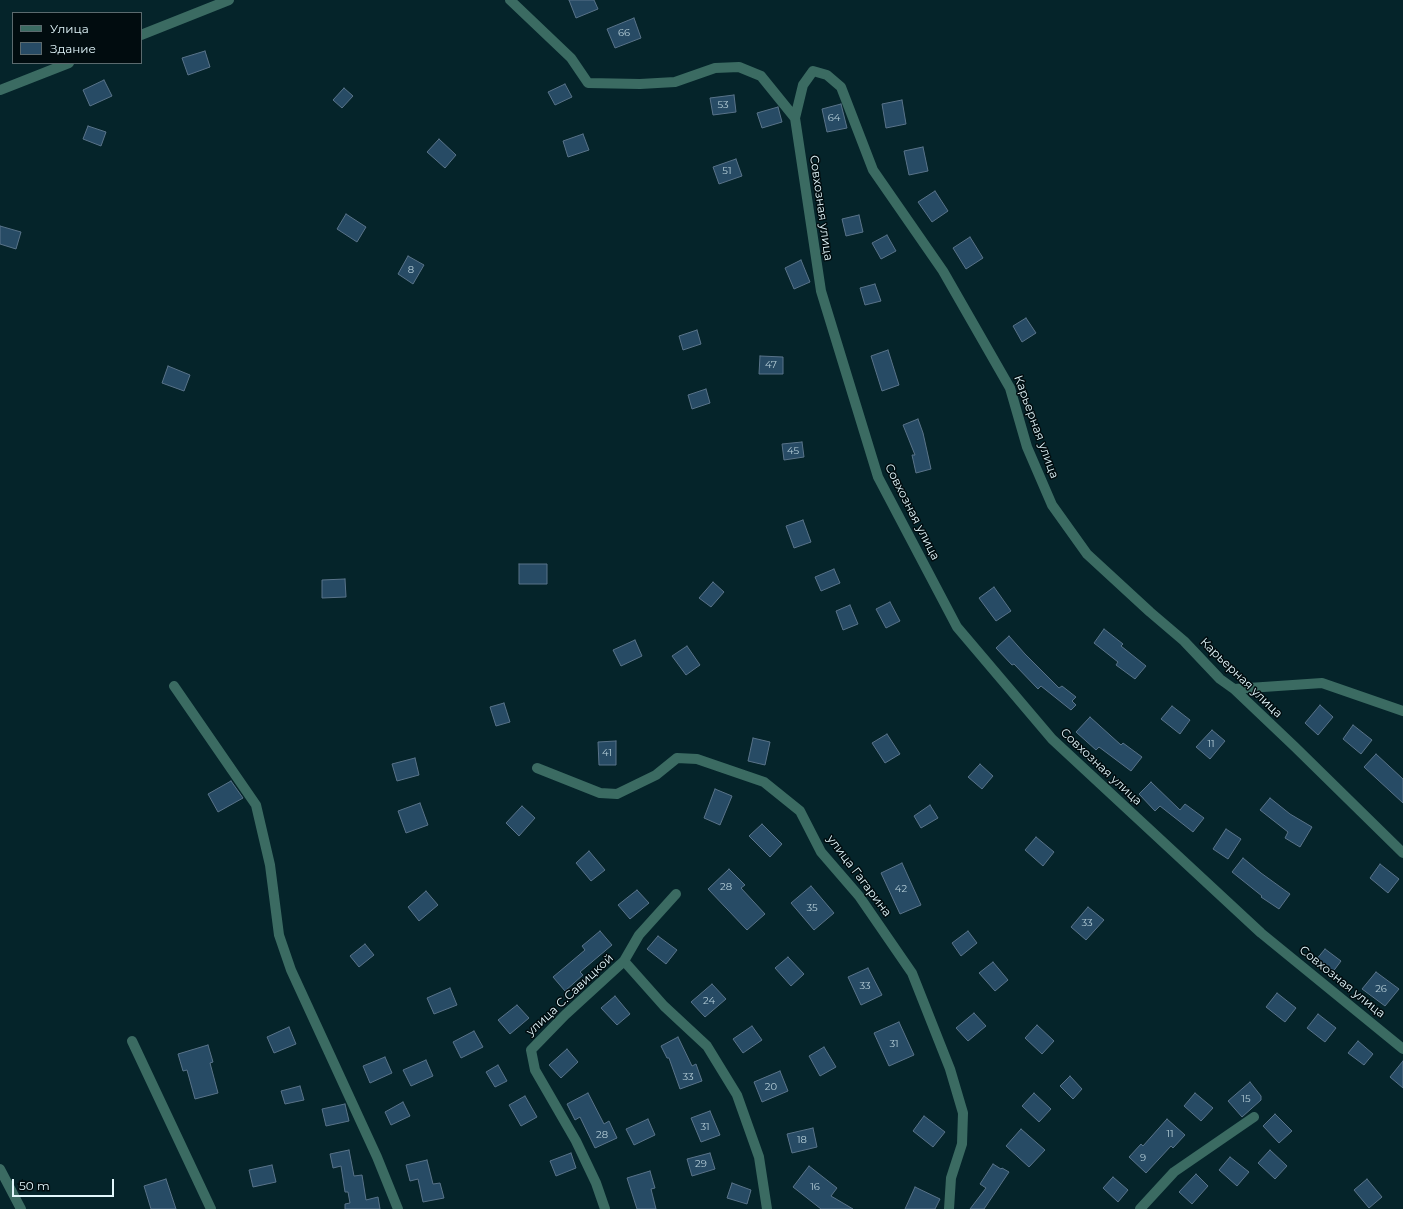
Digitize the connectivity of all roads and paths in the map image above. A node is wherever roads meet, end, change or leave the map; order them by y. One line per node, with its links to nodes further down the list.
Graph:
1 (229, 0): 3 (street)
2 (510, 0): 6 (street)
3 (142, 35)
4 (66, 64): 5 (street)
5 (0, 90)
6 (795, 118): 8 (street, Карьерная улица); 15 (street, Совхозная улица)
7 (174, 686): 20 (street)
8 (1234, 689): 9 (street); 11 (street, Карьерная улица)
9 (1403, 711)
10 (537, 768): 23 (street, улица Гагарина)
11 (1403, 853)
12 (676, 894): 13 (street, улица С.Савицкой)
13 (624, 961): 21 (street, улица С.Савицкой); 22 (street)
14 (132, 1041): 19 (street)
15 (1403, 1049)
16 (1254, 1117): 24 (street)
17 (0, 1169): 18 (street)
18 (21, 1209)
19 (211, 1209)
20 (398, 1209)
21 (605, 1209)
22 (767, 1209)
23 (949, 1209)
24 (1140, 1209)

